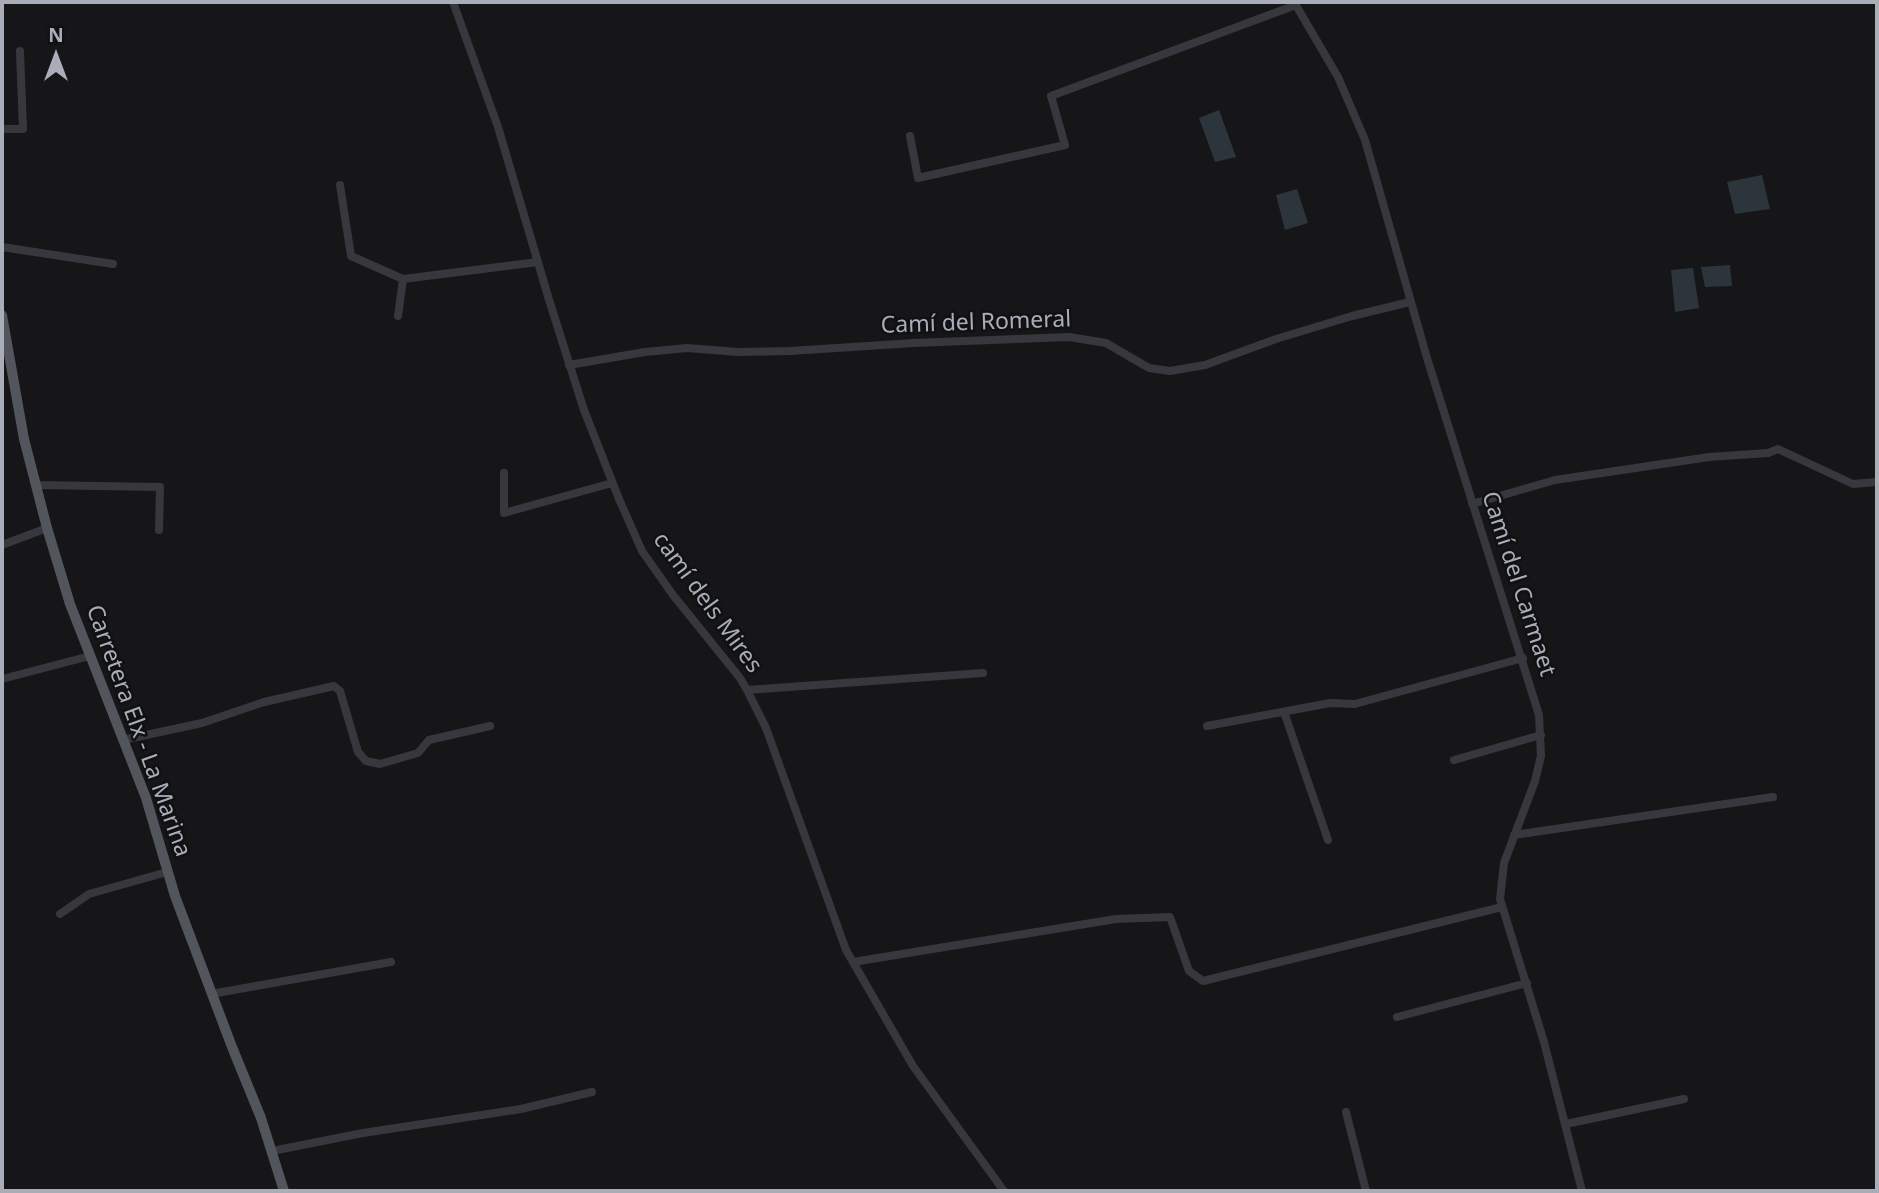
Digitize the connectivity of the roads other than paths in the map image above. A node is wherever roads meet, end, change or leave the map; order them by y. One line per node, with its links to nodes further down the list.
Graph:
1 (453, 2): 8 (street, camí dels Mires)
2 (1295, 3): 5 (street); 11 (street, Camí del Carmaet)
3 (20, 51): 4 (street)
4 (2, 129)
5 (910, 136)
6 (340, 186): 10 (street)
7 (2, 247): 9 (street)
8 (538, 262): 10 (street); 14 (street, camí dels Mires)
9 (113, 264)
10 (403, 279): 13 (street)
11 (1410, 302): 14 (street, Camí del Romeral); 19 (street, Camí del Carmaet)
12 (2, 315): 18 (main road, Carretera Elx - La Marina)
13 (398, 316)
14 (569, 365): 17 (street, camí dels Mires)
15 (504, 473): 17 (street)
16 (1877, 482): 19 (street)
17 (612, 483): 27 (street, camí dels Mires)
18 (36, 485): 20 (main road, Carretera Elx - La Marina); 21 (street)
19 (1472, 504): 24 (street, Camí del Carmaet)
20 (47, 528): 22 (street); 23 (main road, Carretera Elx - La Marina)
21 (159, 530)
22 (2, 545)
23 (90, 656): 26 (street); 32 (main road, Carretera Elx - La Marina)
24 (1523, 658): 28 (street); 31 (street, Camí del Carmaet)
25 (983, 673): 27 (street)
26 (2, 679)
27 (747, 690): 41 (street, camí dels Mires)
28 (1284, 712): 30 (street); 36 (street)
29 (490, 726): 32 (street)
30 (1207, 726)
31 (1541, 735): 33 (street); 35 (street, Camí del Carmaet)
32 (123, 740): 37 (main road, Carretera Elx - La Marina)
33 (1454, 760)
34 (1773, 797): 35 (street)
35 (1514, 835): 38 (street, Camí del Carmaet)
36 (1328, 840)
37 (167, 872): 39 (street); 43 (main road, Carretera Elx - La Marina)
38 (1502, 907): 41 (street); 42 (street, Camí del Carmaet)
39 (60, 914)
40 (390, 962): 43 (street)
41 (853, 962): 51 (street, camí dels Mires)
42 (1527, 983): 44 (street); 48 (street, Camí del Carmaet)
43 (211, 993): 49 (main road, Carretera Elx - La Marina)
44 (1397, 1017)
45 (592, 1093): 49 (street)
46 (1684, 1099): 48 (street)
47 (1346, 1112): 52 (street)
48 (1566, 1124): 53 (street, Camí del Carmaet)
49 (272, 1151): 50 (main road, Carretera Elx - La Marina)
50 (284, 1191)
51 (1004, 1191)
52 (1366, 1191)
53 (1582, 1191)

